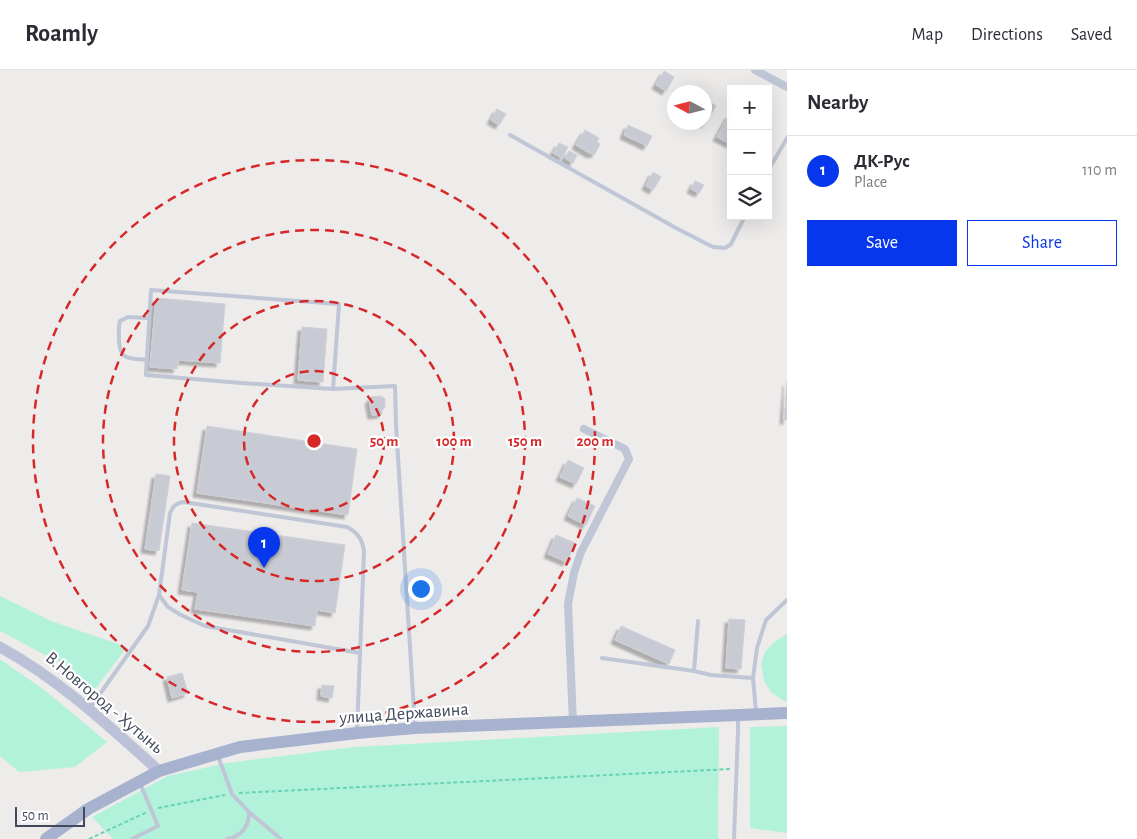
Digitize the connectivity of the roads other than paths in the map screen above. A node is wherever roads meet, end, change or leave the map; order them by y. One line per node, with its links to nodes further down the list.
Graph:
1 (755, 70): 2 (street)
2 (787, 87)
3 (510, 135): 6 (lane)
4 (787, 138): 5 (lane)
5 (772, 163)
6 (743, 220)
7 (149, 318): 8 (lane); 8 (lane); 9 (lane)
8 (146, 360): 9 (lane)
9 (333, 389): 24 (lane)
10 (584, 429): 23 (street)
11 (158, 595): 15 (lane); 15 (lane); 19 (lane)
12 (787, 600): 18 (lane)
13 (698, 621): 17 (lane)
14 (0, 647): 19 (street, В.Новгород - Хутынь)
15 (360, 653): 25 (lane)
16 (602, 658): 17 (lane)
17 (694, 671): 18 (lane)
18 (753, 678): 21 (lane)
19 (90, 708): 27 (street, В.Новгород - Хутынь)
20 (787, 713): 21 (main road, улица Державина)
21 (757, 714): 22 (main road, улица Державина)
22 (738, 716): 23 (main road, улица Державина); 34 (lane)
23 (573, 722): 24 (main road, улица Державина)
24 (415, 728): 25 (main road, улица Державина)
25 (357, 733): 26 (main road, улица Державина)
26 (217, 754): 27 (main road, улица Державина); 29 (lane)
27 (158, 771): 28 (main road, улица Державина)
28 (139, 781): 30 (main road, улица Державина); 31 (lane)
29 (249, 812): 32 (lane); 33 (lane)
30 (46, 839)
31 (132, 839)
32 (227, 839)
33 (281, 839)
34 (734, 839)

